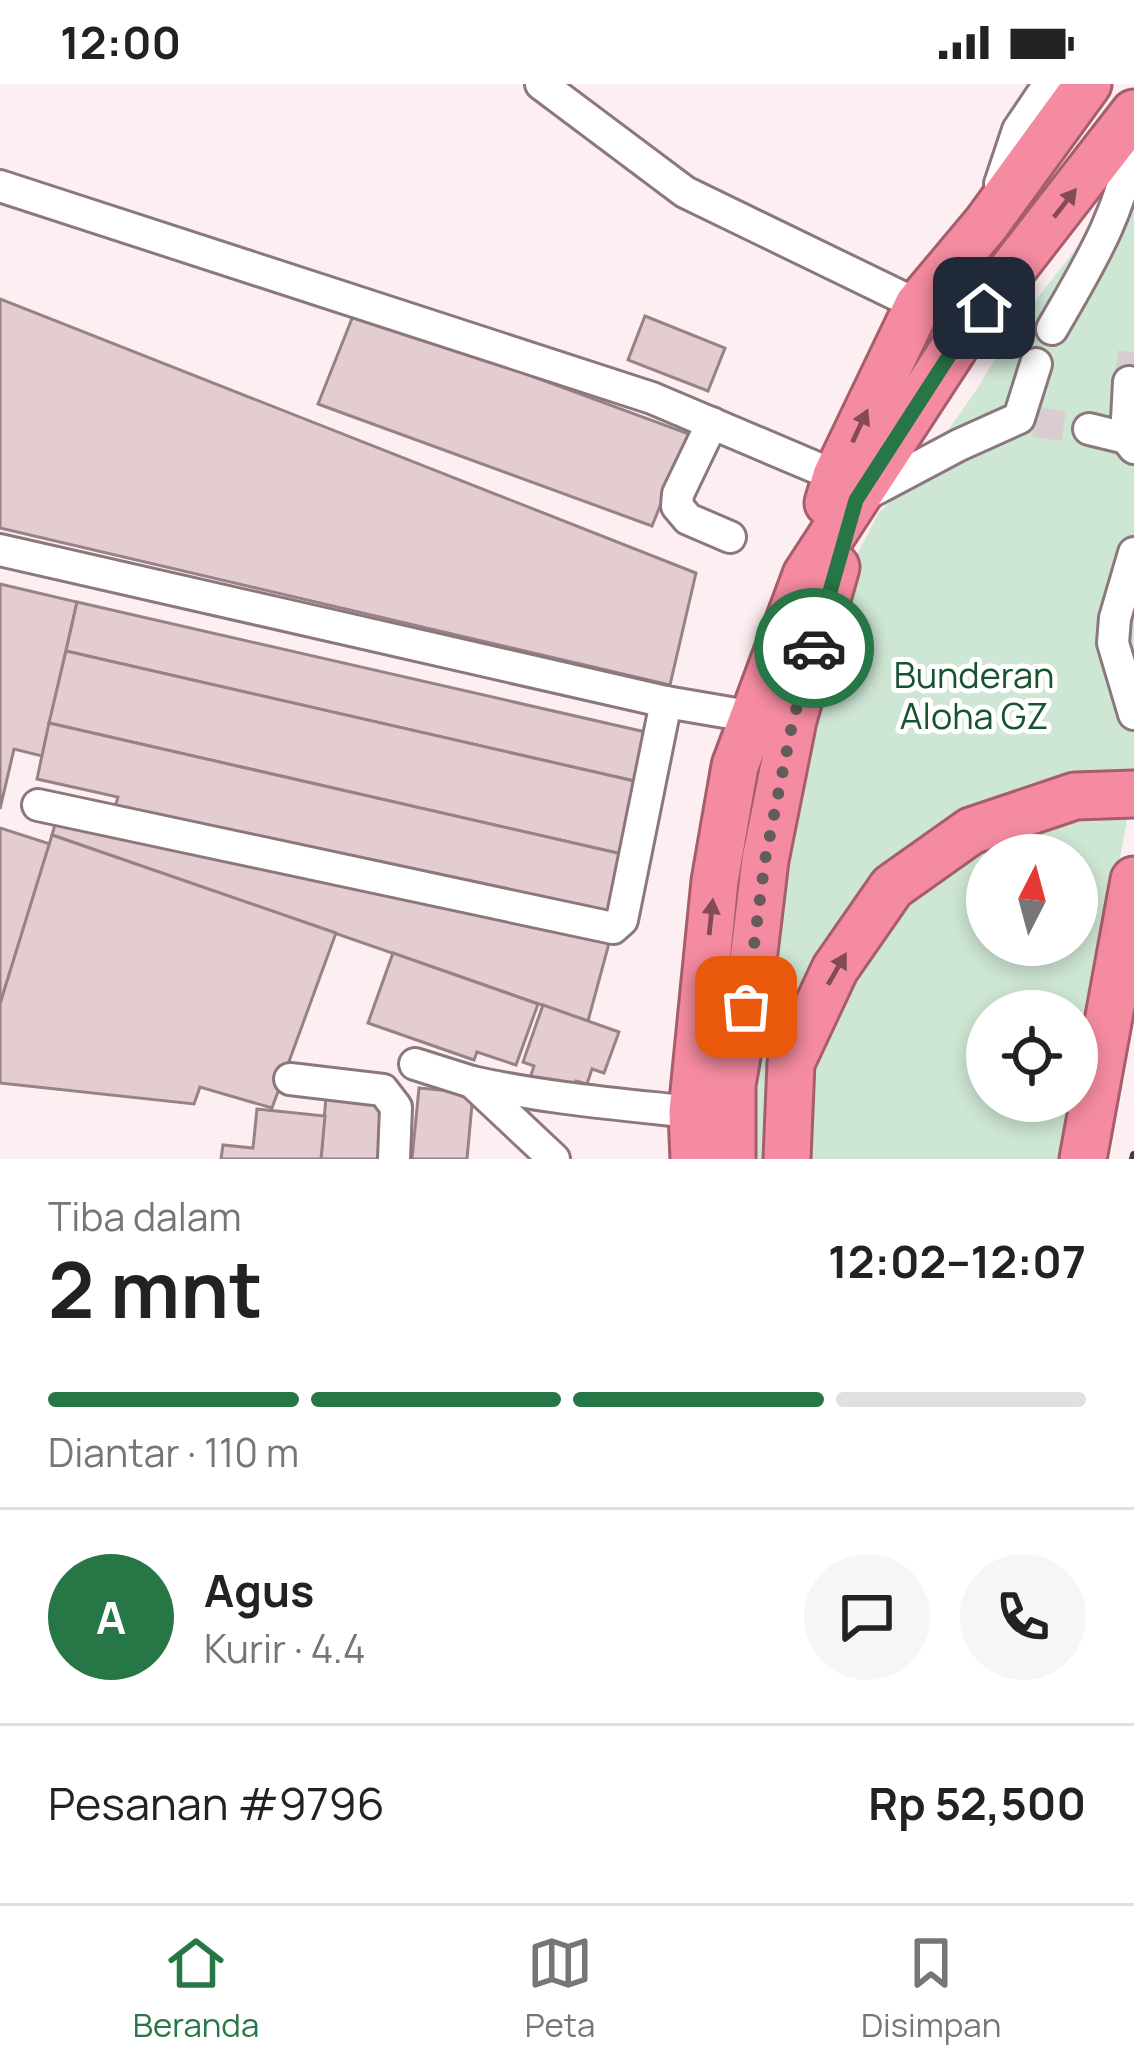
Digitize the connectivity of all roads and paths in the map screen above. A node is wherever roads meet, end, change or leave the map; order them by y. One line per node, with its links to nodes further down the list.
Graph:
1 (541, 84): 8 (street)
2 (1049, 84): 7 (street)
3 (1088, 84): 7 (highway)
4 (1134, 113): 15 (highway, one-way to 4)
5 (1134, 136): 9 (street)
6 (0, 186): 12 (street)
7 (986, 224): 8 (highway)
8 (918, 305): 15 (highway, one-way to 8)
9 (1052, 329)
10 (1036, 364): 15 (street)
11 (1129, 382): 14 (street)
12 (712, 423): 15 (street); 16 (street)
13 (1089, 429): 14 (street)
14 (1130, 443)
15 (846, 488): 20 (highway); 32 (highway)
16 (730, 537)
17 (0, 550): 19 (street)
18 (1134, 553): 21 (street)
19 (666, 702): 20 (street); 23 (street)
20 (727, 713): 28 (highway, one-way to 20)
21 (1134, 714)
22 (1134, 794): 33 (highway, one-way to 22)
23 (38, 805)
24 (1134, 880): 34 (highway)
25 (415, 1064): 27 (street)
26 (290, 1079): 29 (street)
27 (472, 1082): 28 (street); 30 (street)
28 (692, 1112): 31 (highway)
29 (394, 1159)
30 (554, 1159)
31 (694, 1159)
32 (732, 1159)
33 (787, 1159)
34 (1084, 1159)

